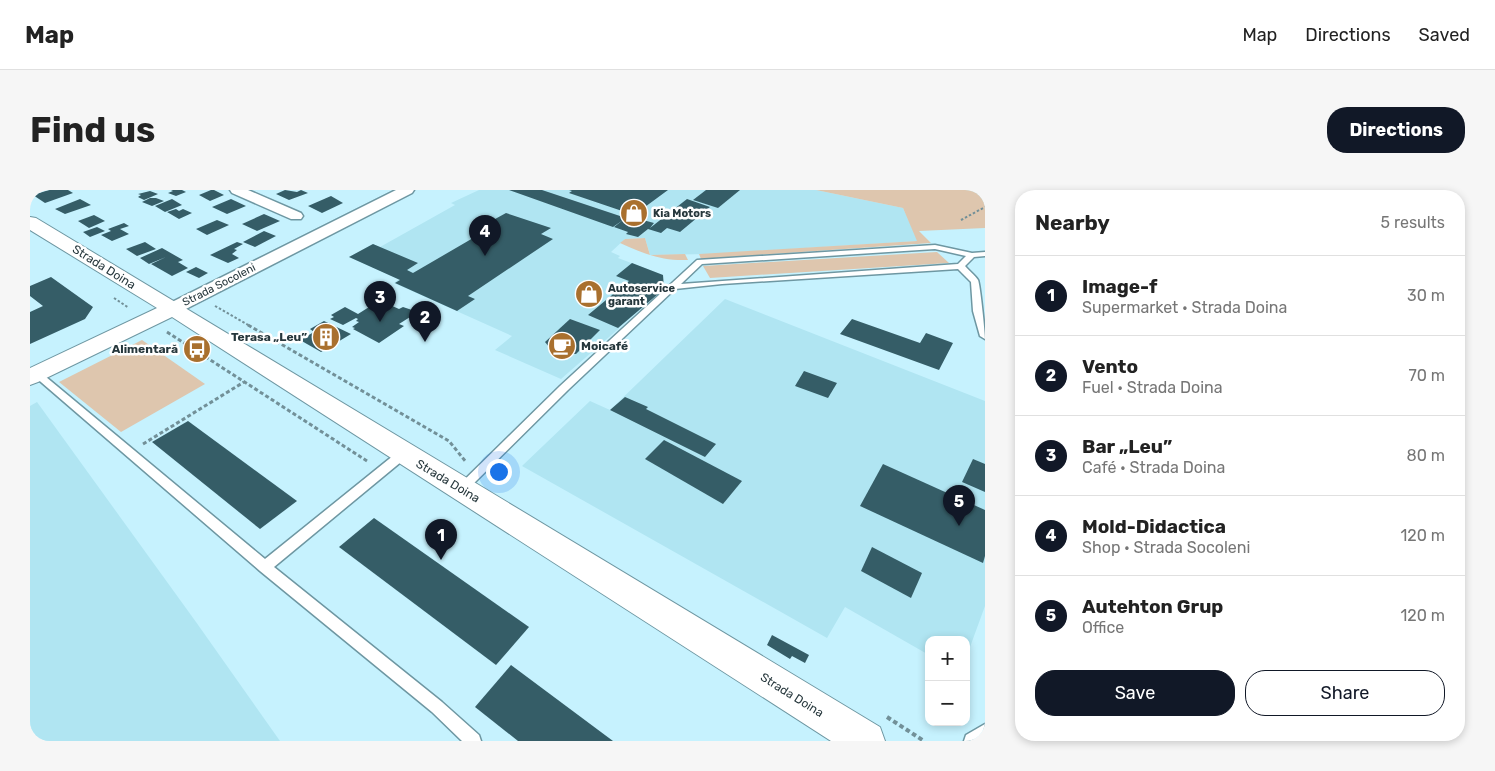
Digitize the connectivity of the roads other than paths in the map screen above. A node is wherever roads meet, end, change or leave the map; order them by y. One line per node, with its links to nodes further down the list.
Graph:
1 (237, 190): 3 (street)
2 (407, 190): 9 (street, Strada Socoleni)
3 (296, 216)
4 (34, 227): 9 (main road, Strada Doina)
5 (985, 254): 6 (lane)
6 (972, 255): 7 (lane); 8 (lane)
7 (960, 266): 8 (lane); 10 (lane)
8 (674, 286): 13 (lane)
9 (165, 320): 11 (main road, Strada Socoleni); 12 (main road, Strada Doina)
10 (985, 336)
11 (34, 376): 14 (lane)
12 (392, 462): 13 (main road, Strada Doina); 14 (lane)
13 (461, 489): 17 (main road, Strada Doina)
14 (265, 567): 16 (lane)
15 (985, 732): 18 (lane)
16 (473, 741)
17 (866, 741)
18 (972, 741)

